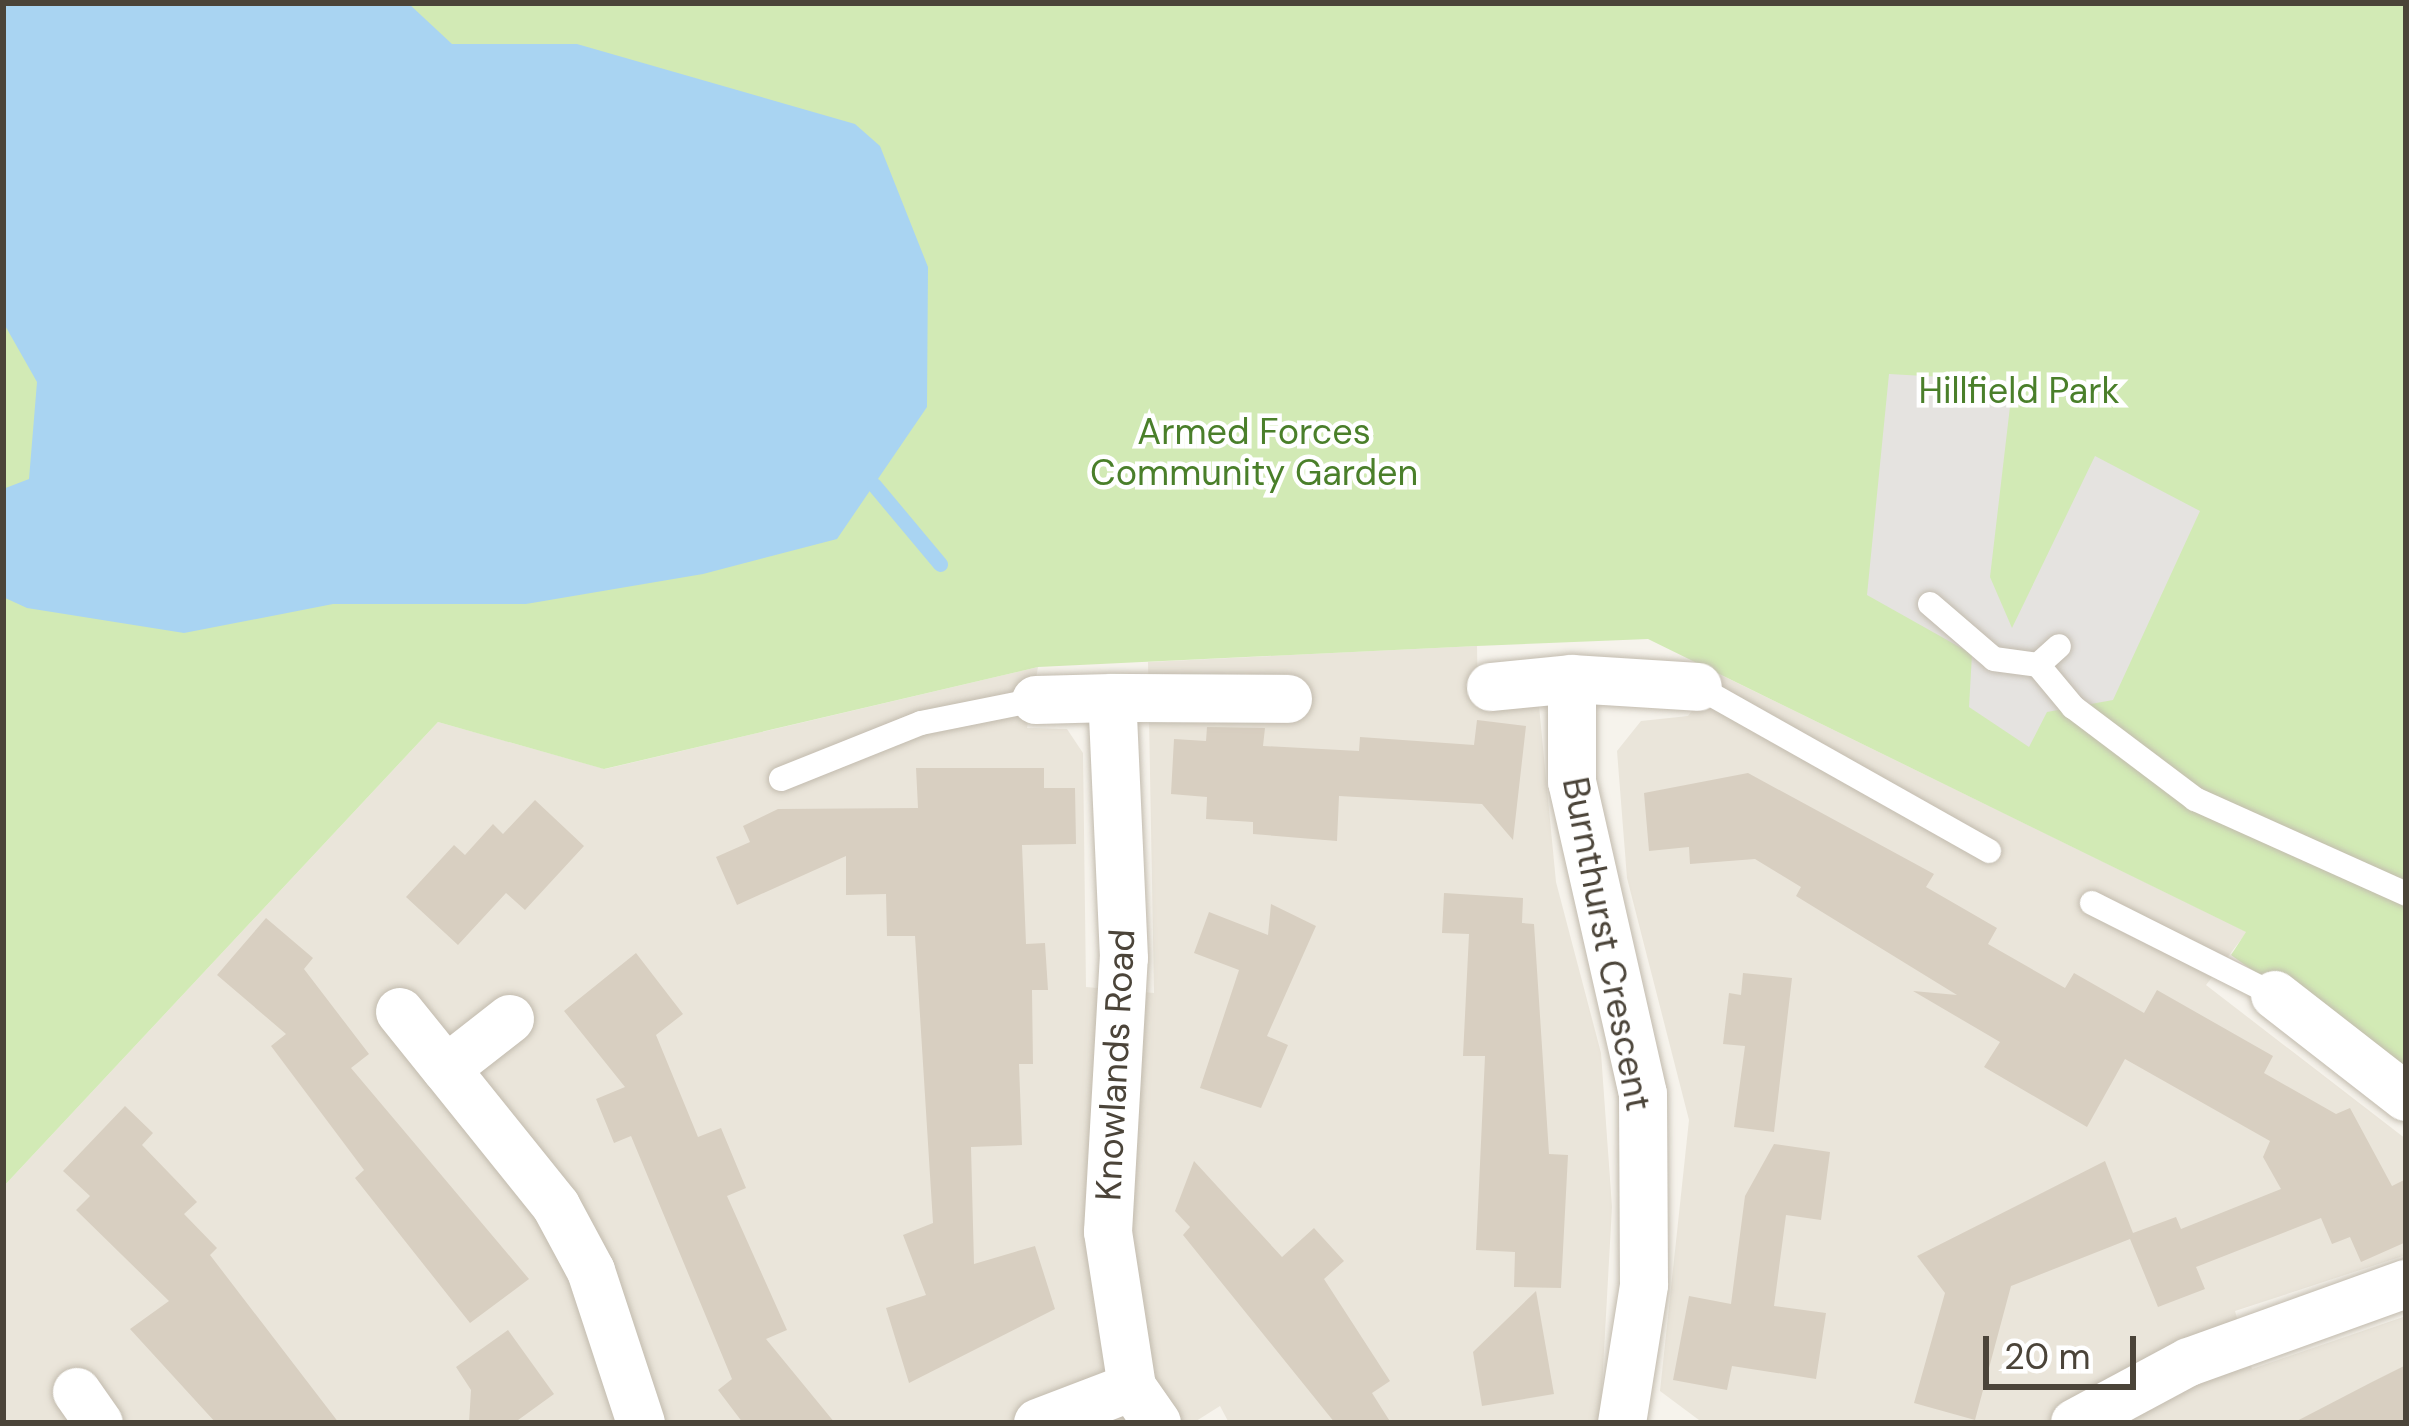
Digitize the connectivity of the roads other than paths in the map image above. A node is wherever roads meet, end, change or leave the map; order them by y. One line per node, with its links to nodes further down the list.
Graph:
1 (1930, 604): 3 (lane)
2 (2059, 646): 3 (lane)
3 (2038, 665): 12 (lane)
4 (1572, 679): 5 (street); 6 (street); 23 (street, Burnthurst Crescent)
5 (1491, 687)
6 (1698, 687): 11 (lane)
7 (1112, 698): 8 (street); 9 (street); 20 (street, Knowlands Road)
8 (1288, 699)
9 (1036, 700): 10 (lane)
10 (781, 779)
11 (1989, 850)
12 (2406, 894)
13 (2092, 902): 14 (lane)
14 (2275, 995): 18 (street)
15 (400, 1012): 17 (street)
16 (510, 1019): 17 (street)
17 (446, 1070): 21 (street)
18 (2406, 1097)
19 (2406, 1284): 24 (street)
20 (1144, 1405): 22 (street)
21 (641, 1423)
22 (1038, 1423)
23 (1622, 1423)
24 (2075, 1423)

